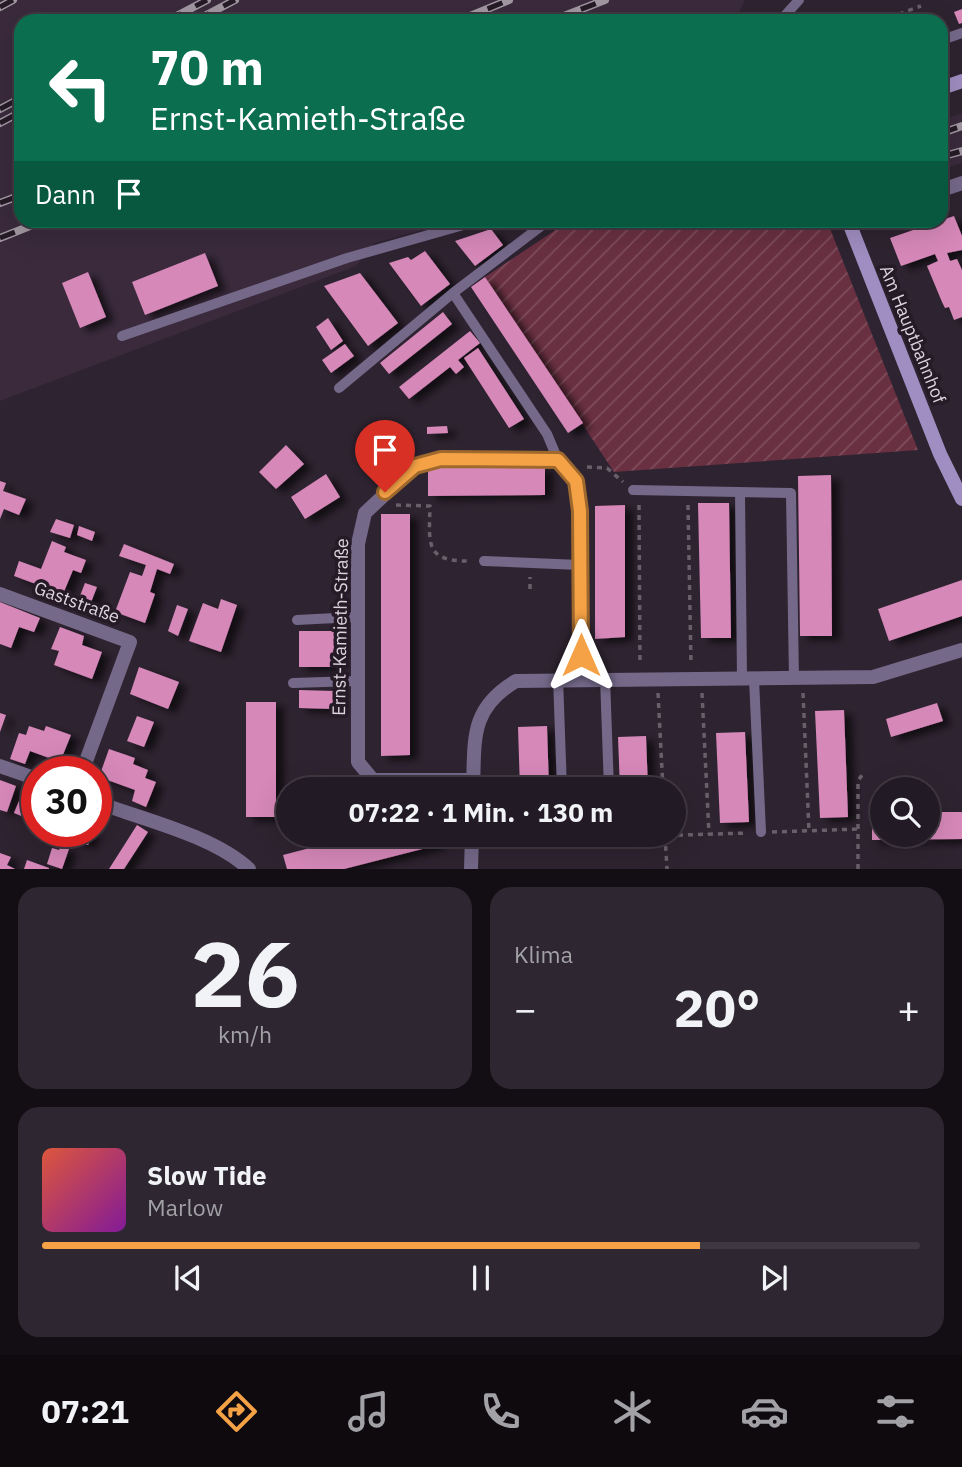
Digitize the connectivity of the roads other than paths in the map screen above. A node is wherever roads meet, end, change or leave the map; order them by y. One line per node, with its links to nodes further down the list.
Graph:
1 (799, 0): 2 (lane)
2 (786, 14)
3 (453, 228): 7 (lane)
4 (538, 228): 6 (lane)
5 (851, 228): 12 (street, Am Hauptbahnhof)
6 (453, 293): 8 (lane); 9 (lane)
7 (122, 336)
8 (339, 388)
9 (562, 465): 14 (street); 16 (street, Ernst-Kamieth-Straße)
10 (636, 490): 11 (lane)
11 (740, 493): 22 (lane); 23 (lane)
12 (962, 499)
13 (484, 561): 14 (lane)
14 (580, 565): 20 (street)
15 (0, 594): 26 (street, Gaststraße)
16 (355, 617): 17 (lane); 24 (street, Ernst-Kamieth-Straße)
17 (297, 620)
18 (962, 650): 23 (street, Ernst-Kamieth-Straße)
19 (558, 678): 20 (street, Ernst-Kamieth-Straße); 30 (street, Ernst-Kamieth-Straße); 31 (lane)
20 (581, 678): 21 (street, Ernst-Kamieth-Straße)
21 (605, 678): 22 (street, Ernst-Kamieth-Straße); 32 (lane)
22 (748, 679): 23 (street, Ernst-Kamieth-Straße); 34 (lane)
23 (798, 679)
24 (356, 681): 25 (lane); 29 (street, Ernst-Kamieth-Straße)
25 (293, 683)
26 (88, 756)
27 (0, 766): 28 (street)
28 (21, 773)
29 (370, 777)
30 (473, 777)
31 (562, 777)
32 (609, 777)
33 (112, 808): 36 (street)
34 (761, 832)
35 (472, 847): 37 (street)
36 (249, 869)
37 (471, 869)

